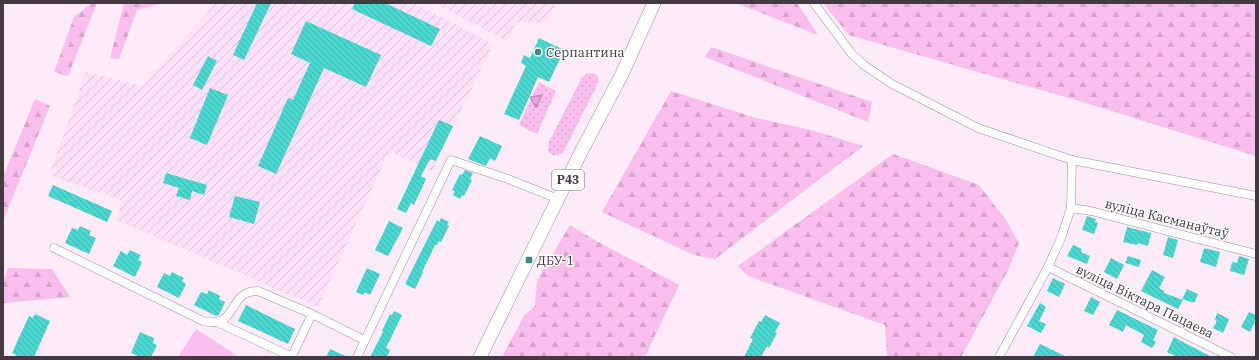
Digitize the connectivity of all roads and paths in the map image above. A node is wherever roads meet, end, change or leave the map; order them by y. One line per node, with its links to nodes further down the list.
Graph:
1 (654, 3): 5 (main road, Р43)
2 (814, 3): 3 (street)
3 (1072, 160): 4 (street); 6 (street)
4 (1256, 196)
5 (558, 199): 12 (street); 14 (main road, Р43)
6 (1071, 208): 8 (street, вуліца Касманаўтаў); 9 (street)
7 (54, 248): 11 (street)
8 (1256, 254)
9 (1048, 267): 15 (street); 16 (street, вуліца Віктара Пацаева)
10 (312, 314): 11 (street); 11 (street); 12 (street)
11 (219, 322)
12 (364, 340): 13 (street)
13 (357, 357)
14 (480, 357)
15 (1000, 357)
16 (1231, 357)

